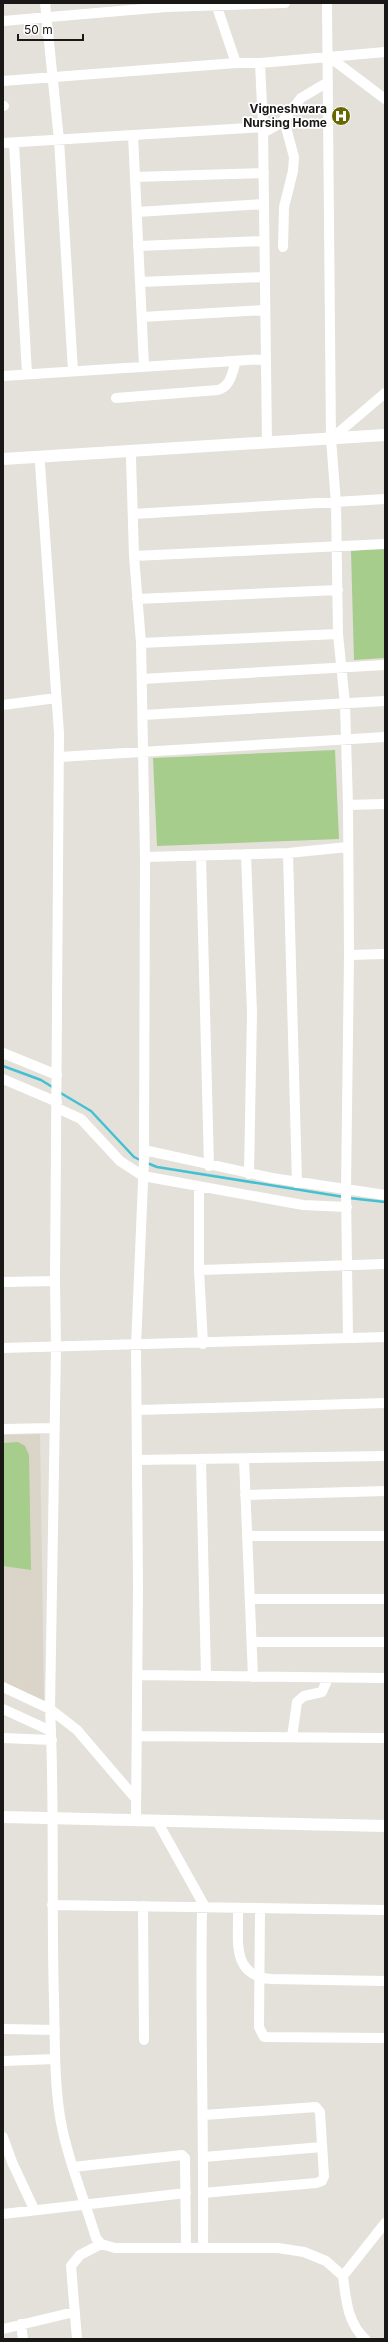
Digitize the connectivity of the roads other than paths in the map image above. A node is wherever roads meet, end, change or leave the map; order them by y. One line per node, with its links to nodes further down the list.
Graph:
1 (45, 3): 7 (street)
2 (285, 3): 4 (street)
3 (327, 3): 10 (street)
4 (256, 4): 6 (street)
5 (166, 5): 6 (street); 7 (street)
6 (213, 6): 11 (street)
7 (46, 19): 8 (street); 13 (street)
8 (3, 21)
9 (385, 52): 10 (street)
10 (328, 56): 12 (street); 15 (street); 16 (street)
11 (236, 63): 12 (street); 13 (street)
12 (260, 64): 18 (street)
13 (52, 78): 14 (street); 20 (street)
14 (3, 80)
15 (328, 82): 17 (street); 43 (street)
16 (385, 99)
17 (284, 120): 18 (street); 29 (street)
18 (263, 130): 19 (street); 23 (street)
19 (133, 135): 20 (street); 24 (street)
20 (59, 140): 22 (street); 37 (street)
21 (3, 143): 22 (street)
22 (14, 143): 38 (street)
23 (264, 173): 24 (street); 25 (street)
24 (135, 177): 26 (street)
25 (264, 204): 26 (street); 27 (street)
26 (137, 212): 28 (street)
27 (264, 241): 28 (street); 30 (street)
28 (138, 246): 31 (street)
29 (283, 247)
30 (264, 277): 31 (street); 32 (street)
31 (140, 282): 33 (street)
32 (265, 310): 33 (street); 34 (street)
33 (142, 317): 36 (street)
34 (265, 359): 35 (street); 44 (street)
35 (236, 361): 36 (street); 41 (street)
36 (144, 366): 37 (street)
37 (73, 371): 38 (street)
38 (26, 374): 39 (street)
39 (3, 376)
40 (385, 392): 43 (street)
41 (116, 398)
42 (385, 435): 43 (street)
43 (331, 442): 44 (street); 45 (street); 46 (street); 51 (street)
44 (267, 443): 47 (street)
45 (385, 443)
46 (131, 458): 48 (street); 52 (street)
47 (3, 459)
48 (40, 464): 49 (street); 63 (street)
49 (3, 466)
50 (385, 500): 51 (street)
51 (336, 503): 52 (street); 54 (street)
52 (133, 514): 55 (street)
53 (385, 544): 54 (street)
54 (336, 548): 55 (street); 56 (street)
55 (134, 556): 57 (street)
56 (338, 590): 57 (street); 58 (street)
57 (137, 599): 59 (street)
58 (338, 634): 59 (street); 61 (street)
59 (141, 643): 62 (street)
60 (385, 665): 61 (street)
61 (343, 668): 62 (street); 65 (street)
62 (142, 679): 67 (street)
63 (56, 698): 66 (street); 71 (street)
64 (385, 701): 65 (street)
65 (345, 704): 67 (street); 69 (street)
66 (3, 705)
67 (143, 715): 70 (street)
68 (385, 737): 69 (street)
69 (346, 739): 70 (street); 73 (street)
70 (144, 752): 71 (street); 78 (street)
71 (59, 757): 82 (street)
72 (385, 804): 73 (street)
73 (348, 805): 74 (street)
74 (348, 847): 75 (street); 80 (street)
75 (288, 853): 76 (street); 89 (street)
76 (246, 854): 77 (street); 88 (street)
77 (201, 856): 78 (street); 86 (street)
78 (145, 857): 85 (street)
79 (385, 954): 80 (street)
80 (349, 955): 91 (street)
81 (3, 1054): 82 (street)
82 (57, 1075): 84 (street)
83 (3, 1079): 84 (street)
84 (57, 1105): 87 (street); 97 (street)
85 (144, 1155): 86 (street); 87 (street)
86 (209, 1166): 88 (street)
87 (143, 1173): 90 (street); 102 (street)
88 (249, 1174): 89 (street)
89 (297, 1183): 91 (street)
90 (199, 1188): 93 (street); 96 (street)
91 (346, 1190): 92 (street); 93 (street)
92 (385, 1195)
93 (347, 1207): 95 (street)
94 (385, 1264): 95 (street)
95 (348, 1265): 96 (street); 100 (street)
96 (199, 1270): 101 (street)
97 (55, 1281): 98 (street); 103 (street)
98 (3, 1282)
99 (385, 1337): 100 (street)
100 (348, 1338): 101 (street)
101 (203, 1344): 102 (street)
102 (136, 1346): 103 (street); 106 (street)
103 (56, 1347): 104 (street); 107 (street)
104 (3, 1348)
105 (385, 1403): 106 (street)
106 (137, 1410): 111 (street)
107 (54, 1428): 108 (street); 128 (street)
108 (3, 1429)
109 (385, 1456): 110 (street)
110 (244, 1459): 112 (street); 114 (street)
111 (137, 1460): 112 (street); 121 (street)
112 (201, 1460): 122 (street)
113 (385, 1491): 114 (street)
114 (246, 1495): 115 (street)
115 (247, 1536): 116 (street); 117 (street)
116 (385, 1536)
117 (250, 1599): 118 (street); 119 (street)
118 (385, 1599)
119 (252, 1642): 120 (street); 123 (street)
120 (385, 1642)
121 (138, 1676): 122 (street); 130 (street)
122 (206, 1676): 123 (street)
123 (253, 1676): 124 (street)
124 (328, 1678): 125 (street); 131 (street)
125 (385, 1678)
126 (3, 1687): 128 (street)
127 (3, 1709): 129 (street)
128 (50, 1709): 129 (street); 134 (street)
129 (52, 1735): 132 (street); 136 (street)
130 (137, 1736): 131 (street); 134 (street)
131 (292, 1737): 133 (street)
132 (3, 1738)
133 (385, 1738)
134 (136, 1799): 137 (street)
135 (3, 1817): 136 (street)
136 (52, 1818): 137 (street); 140 (street)
137 (136, 1820): 138 (street)
138 (157, 1821): 139 (street); 142 (street)
139 (385, 1826)
140 (52, 1905): 141 (street); 149 (street)
141 (143, 1906): 142 (street); 151 (street)
142 (204, 1907): 143 (street); 154 (street)
143 (238, 1908): 144 (street); 146 (street)
144 (260, 1908): 145 (street); 146 (street)
145 (385, 1910)
146 (260, 1978): 147 (street); 150 (street)
147 (385, 1981)
148 (3, 2029): 149 (street)
149 (55, 2030): 152 (street)
150 (385, 2038)
151 (144, 2040)
152 (56, 2059): 153 (street); 158 (street)
153 (3, 2061)
154 (204, 2115): 156 (street); 157 (street)
155 (3, 2137): 162 (street)
156 (322, 2147): 157 (street); 160 (street)
157 (204, 2157): 160 (street)
158 (74, 2167): 159 (street); 161 (street)
159 (186, 2193): 161 (street); 166 (street)
160 (204, 2193): 167 (street)
161 (85, 2203): 162 (street); 165 (street)
162 (34, 2209): 163 (street)
163 (3, 2214)
164 (385, 2223): 168 (street)
165 (101, 2244): 166 (street); 169 (street)
166 (186, 2247): 167 (street)
167 (203, 2247): 168 (street)
168 (343, 2276): 172 (street)
169 (74, 2312): 170 (street); 174 (street)
170 (21, 2324): 171 (street); 173 (street)
171 (3, 2329)
172 (361, 2338)
173 (23, 2339)
174 (77, 2339)

